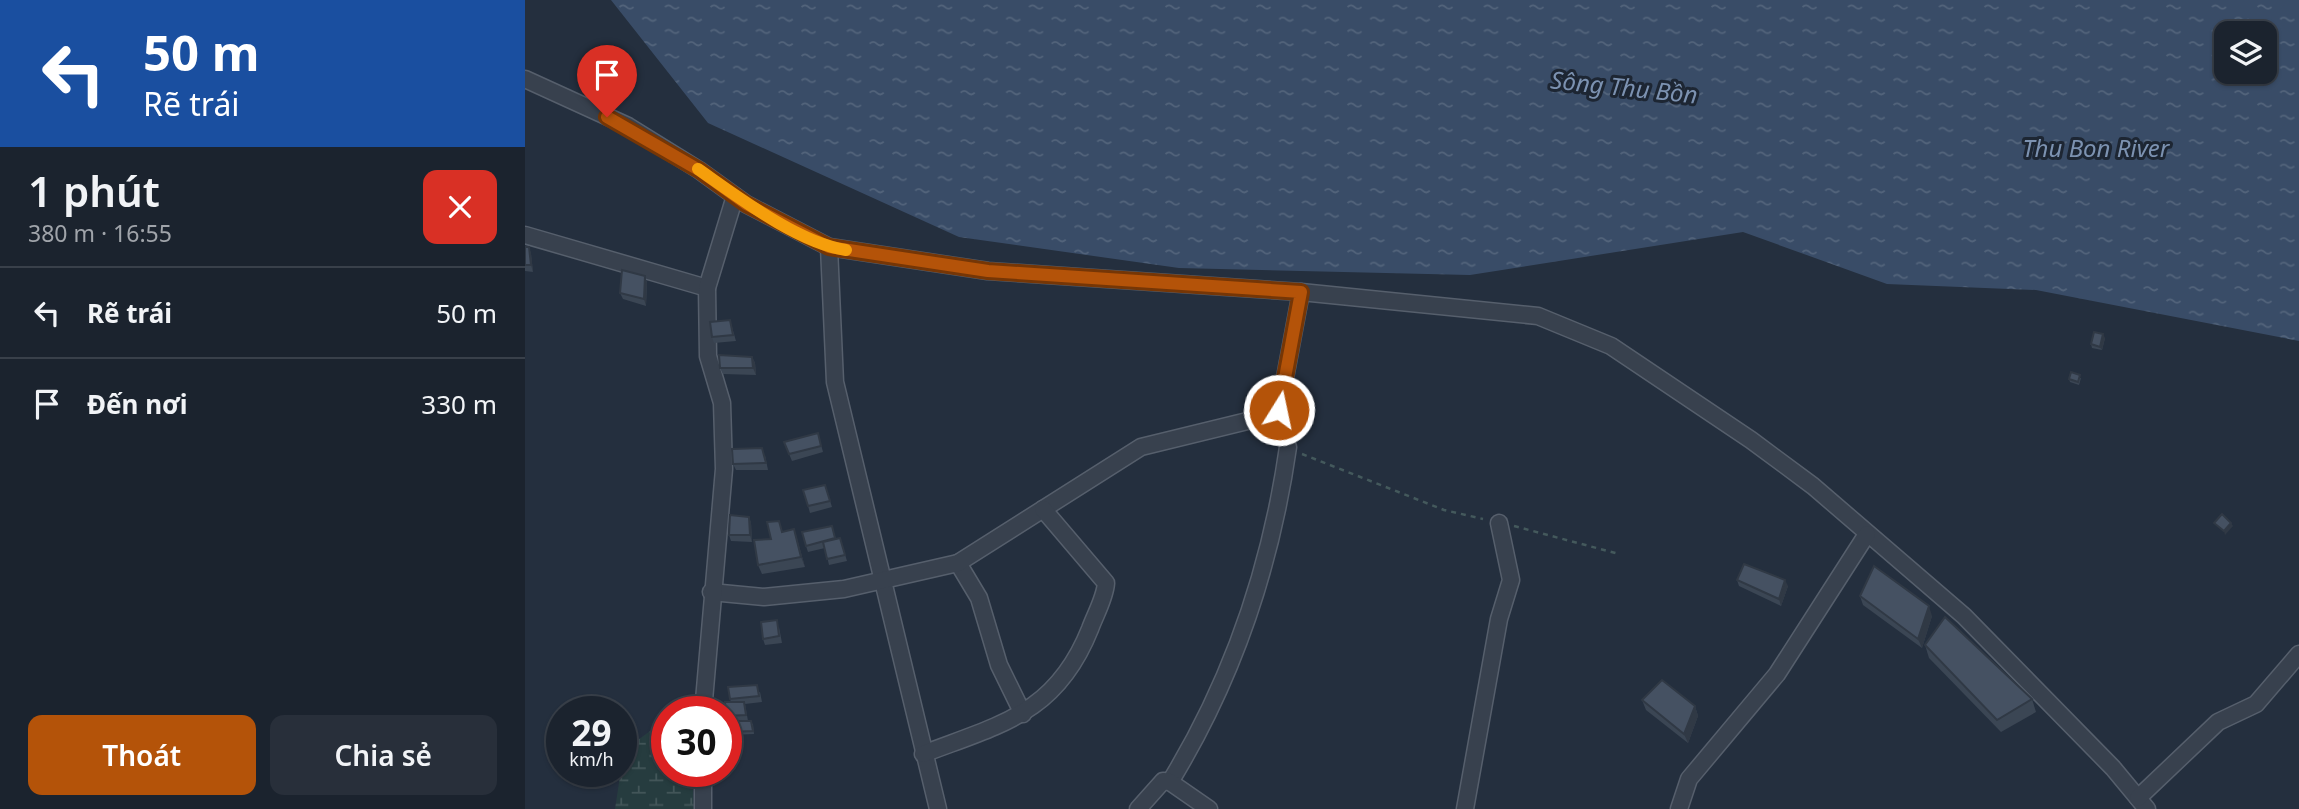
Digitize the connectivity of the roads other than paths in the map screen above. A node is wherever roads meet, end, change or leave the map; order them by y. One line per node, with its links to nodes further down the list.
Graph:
1 (525, 79): 2 (street)
2 (735, 197): 4 (street); 5 (street)
3 (525, 234): 5 (street)
4 (829, 247): 6 (street); 12 (street)
5 (707, 288): 13 (street)
6 (1301, 292): 8 (street); 10 (street)
7 (1288, 447): 18 (street)
8 (1043, 509): 11 (street); 16 (street)
9 (1500, 523): 25 (street)
10 (1867, 534): 20 (street); 26 (street)
11 (958, 563): 12 (street); 16 (street)
12 (882, 579): 13 (street); 17 (street)
13 (711, 592): 15 (street)
14 (2299, 654): 20 (street)
15 (704, 696)
16 (1023, 714): 17 (street)
17 (923, 754): 22 (street)
18 (1170, 782): 23 (street); 24 (street)
19 (703, 787): 21 (street)
20 (2142, 804)
21 (703, 809)
22 (938, 809)
23 (1138, 809)
24 (1209, 809)
25 (1465, 809)
26 (1679, 809)

